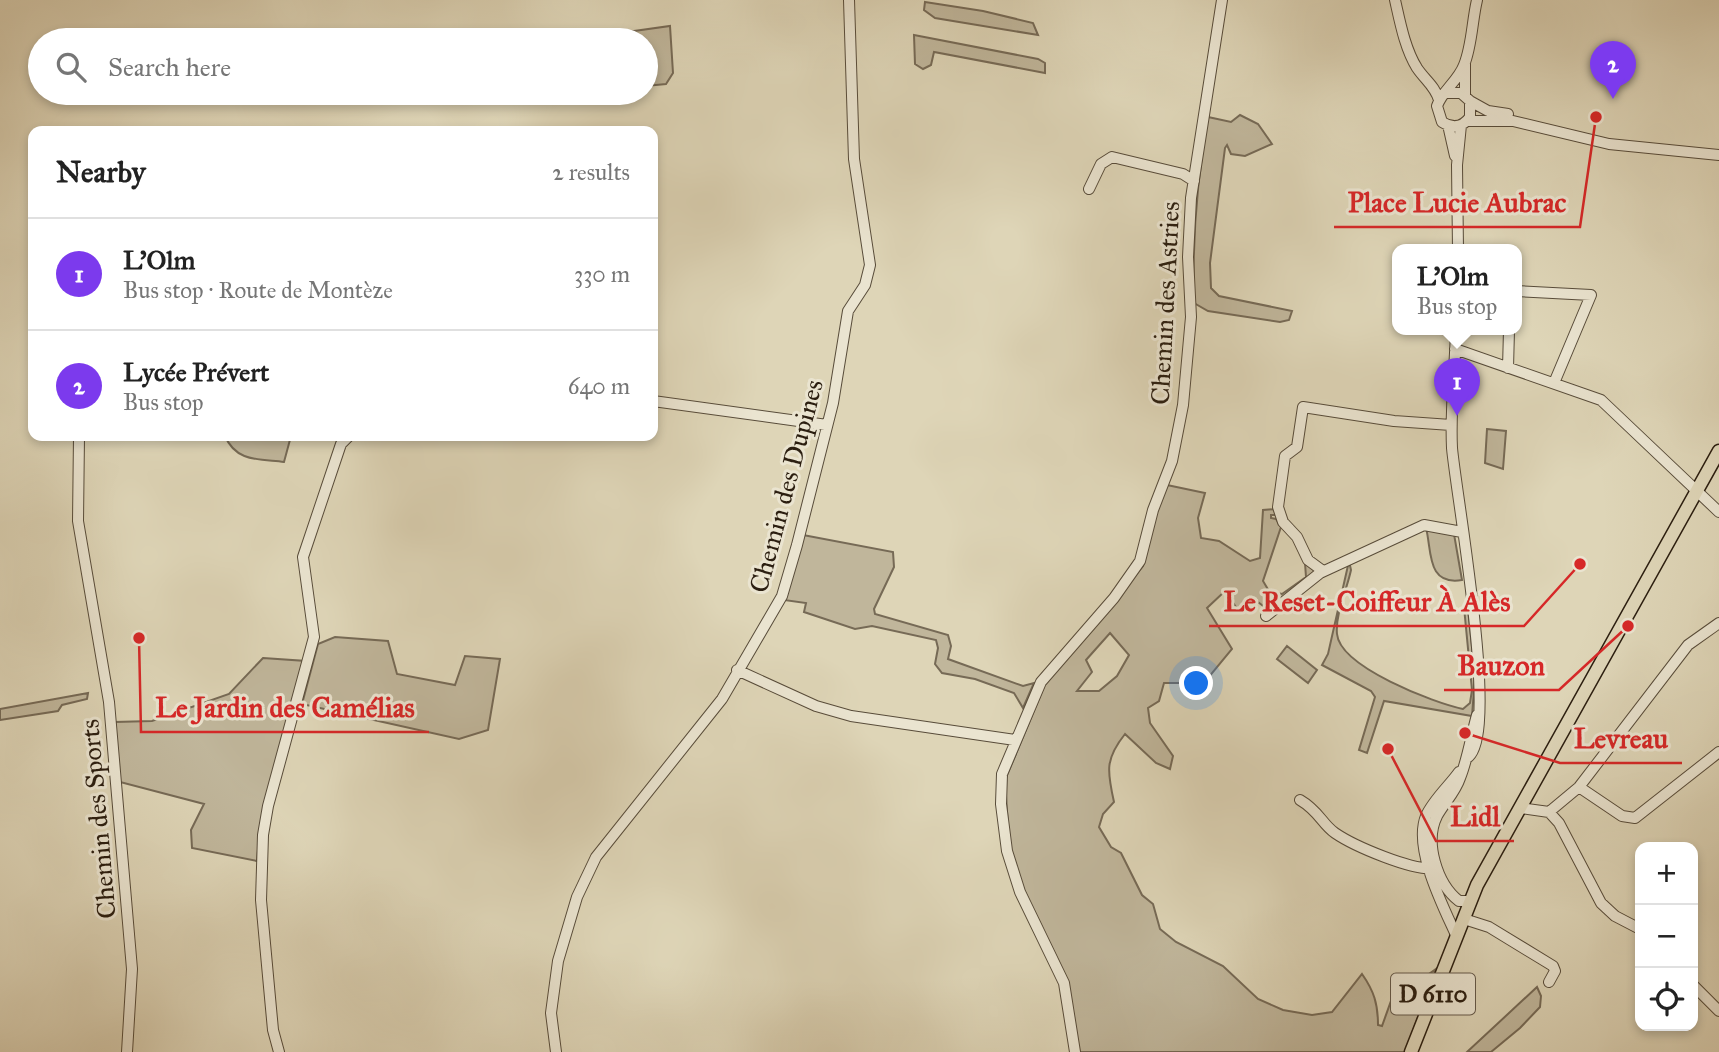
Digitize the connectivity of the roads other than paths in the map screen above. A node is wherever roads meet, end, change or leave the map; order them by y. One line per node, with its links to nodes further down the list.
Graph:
1 (849, 0): 23 (street, Chemin des Dupines)
2 (1222, 0): 13 (street, Chemin des Astries)
3 (1395, 0): 6 (street)
4 (1477, 0): 5 (street)
5 (1465, 63): 6 (street); 7 (street)
6 (1441, 94): 7 (street); 9 (street)
7 (1468, 98): 8 (street); 10 (street)
8 (1464, 123): 9 (street); 11 (street); 12 (street)
9 (1448, 125): 12 (street)
10 (1719, 150)
11 (1719, 155)
12 (1457, 166): 15 (street)
13 (1194, 181): 14 (street); 35 (street, Chemin des Astries)
14 (1089, 189)
15 (1458, 244)
16 (1522, 291): 21 (street)
17 (1456, 335): 19 (street)
18 (1509, 335): 20 (street)
19 (1455, 349): 20 (street); 24 (street)
20 (1508, 368): 21 (street)
21 (1554, 383): 28 (street)
22 (658, 402): 23 (street)
23 (827, 425): 34 (street, Chemin des Dupines)
24 (1451, 425): 30 (street); 31 (street)
25 (79, 441): 49 (street, Chemin des Sports)
26 (344, 441): 50 (street)
27 (1719, 451): 28 (main road, D 6110)
28 (1696, 492): 29 (street); 39 (main road, D 6110)
29 (1719, 512)
30 (1462, 532): 31 (street); 41 (street)
31 (1323, 571): 32 (street)
32 (1266, 616)
33 (1719, 623): 37 (street)
34 (737, 670): 35 (street); 51 (street, Chemin des Dupines)
35 (1015, 740): 52 (street, Chemin des Astries)
36 (1719, 752): 37 (street)
37 (1579, 787): 40 (street)
38 (1300, 800): 41 (street)
39 (1520, 808): 40 (street); 42 (main road, D 6110)
40 (1549, 812): 44 (street)
41 (1433, 869): 42 (street); 45 (street)
42 (1471, 901): 43 (main road, D 6110)
43 (1464, 919): 45 (main road, D 6110); 46 (street)
44 (1635, 926)
45 (1456, 936): 53 (main road, D 6110)
46 (1549, 982)
47 (1698, 990): 48 (street)
48 (1719, 1011)
49 (127, 1052)
50 (279, 1052)
51 (556, 1052)
52 (1075, 1052)
53 (1411, 1052)

